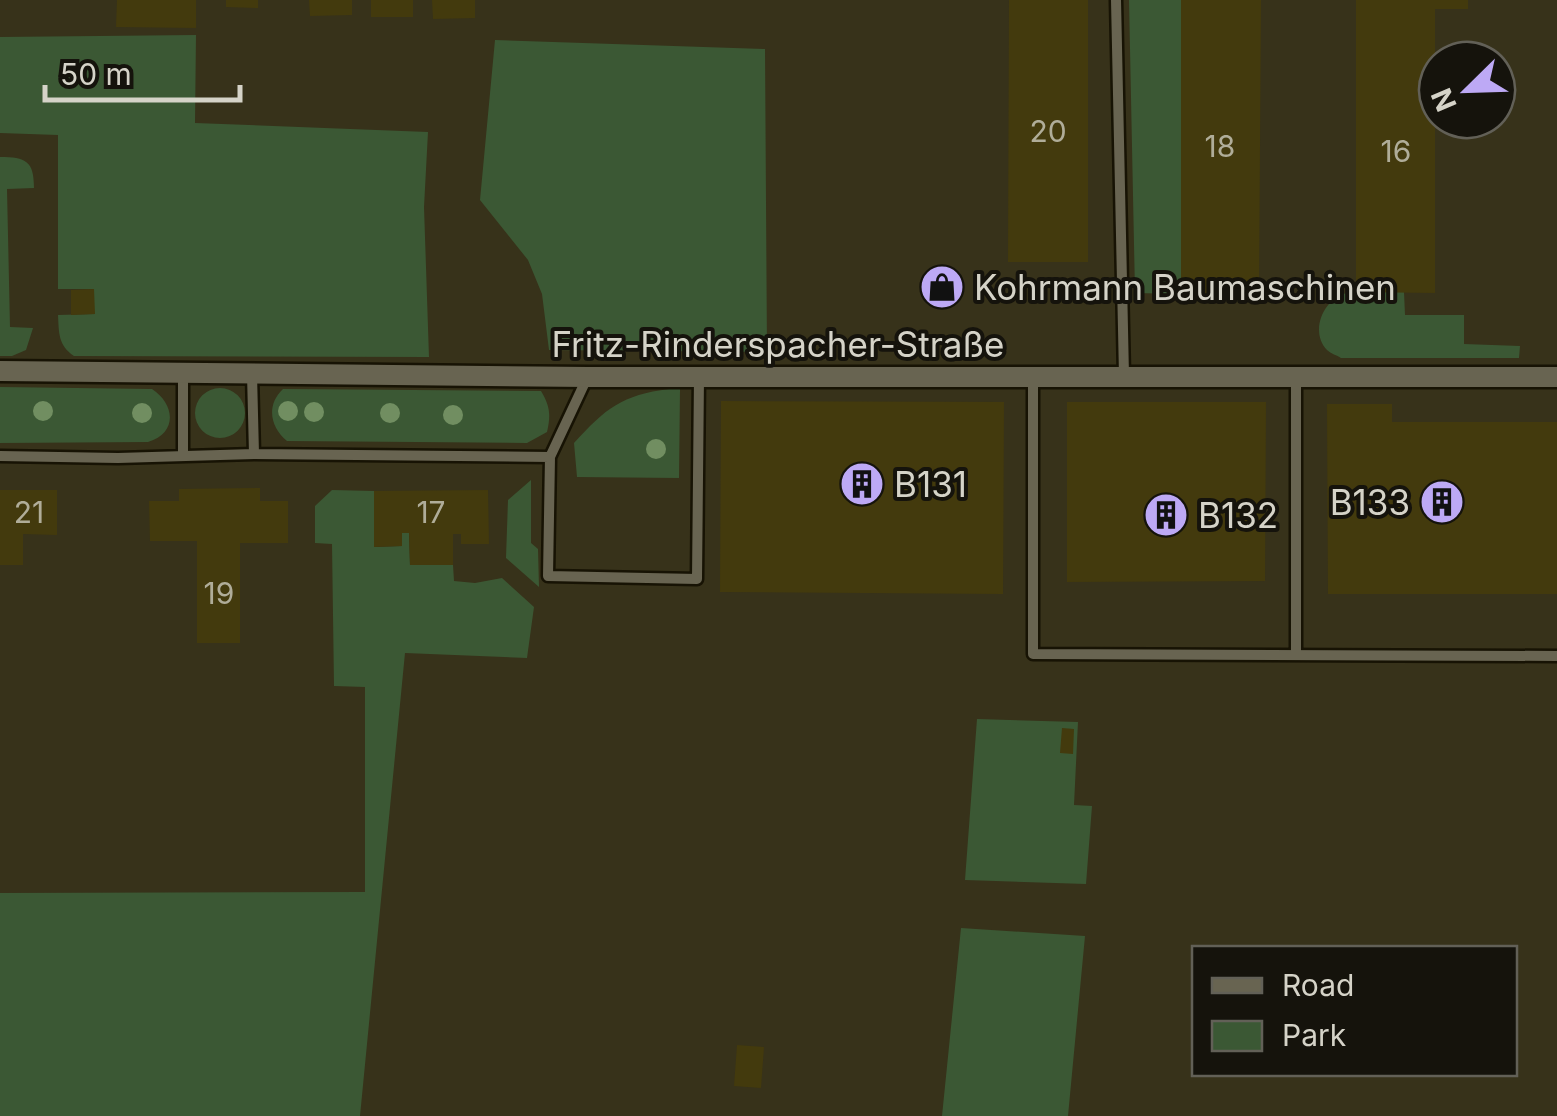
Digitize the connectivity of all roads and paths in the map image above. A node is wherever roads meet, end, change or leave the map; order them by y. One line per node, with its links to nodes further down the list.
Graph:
1 (1116, 0): 5 (lane)
2 (0, 371): 3 (street, Fritz-Rinderspacher-Straße)
3 (183, 374): 4 (street, Fritz-Rinderspacher-Straße); 13 (lane)
4 (252, 374): 6 (street, Fritz-Rinderspacher-Straße); 11 (lane)
5 (1124, 376): 8 (street, Fritz-Rinderspacher-Straße); 9 (street, Fritz-Rinderspacher-Straße)
6 (588, 377): 7 (street, Fritz-Rinderspacher-Straße); 14 (lane)
7 (698, 377): 8 (street, Fritz-Rinderspacher-Straße); 14 (lane)
8 (1033, 377): 15 (lane)
9 (1296, 377): 10 (street, Fritz-Rinderspacher-Straße); 15 (lane)
10 (1557, 377)
11 (254, 454): 13 (lane); 14 (lane)
12 (0, 456): 13 (lane)
13 (182, 456)
14 (550, 458)
15 (1296, 655): 16 (lane)
16 (1557, 656)

